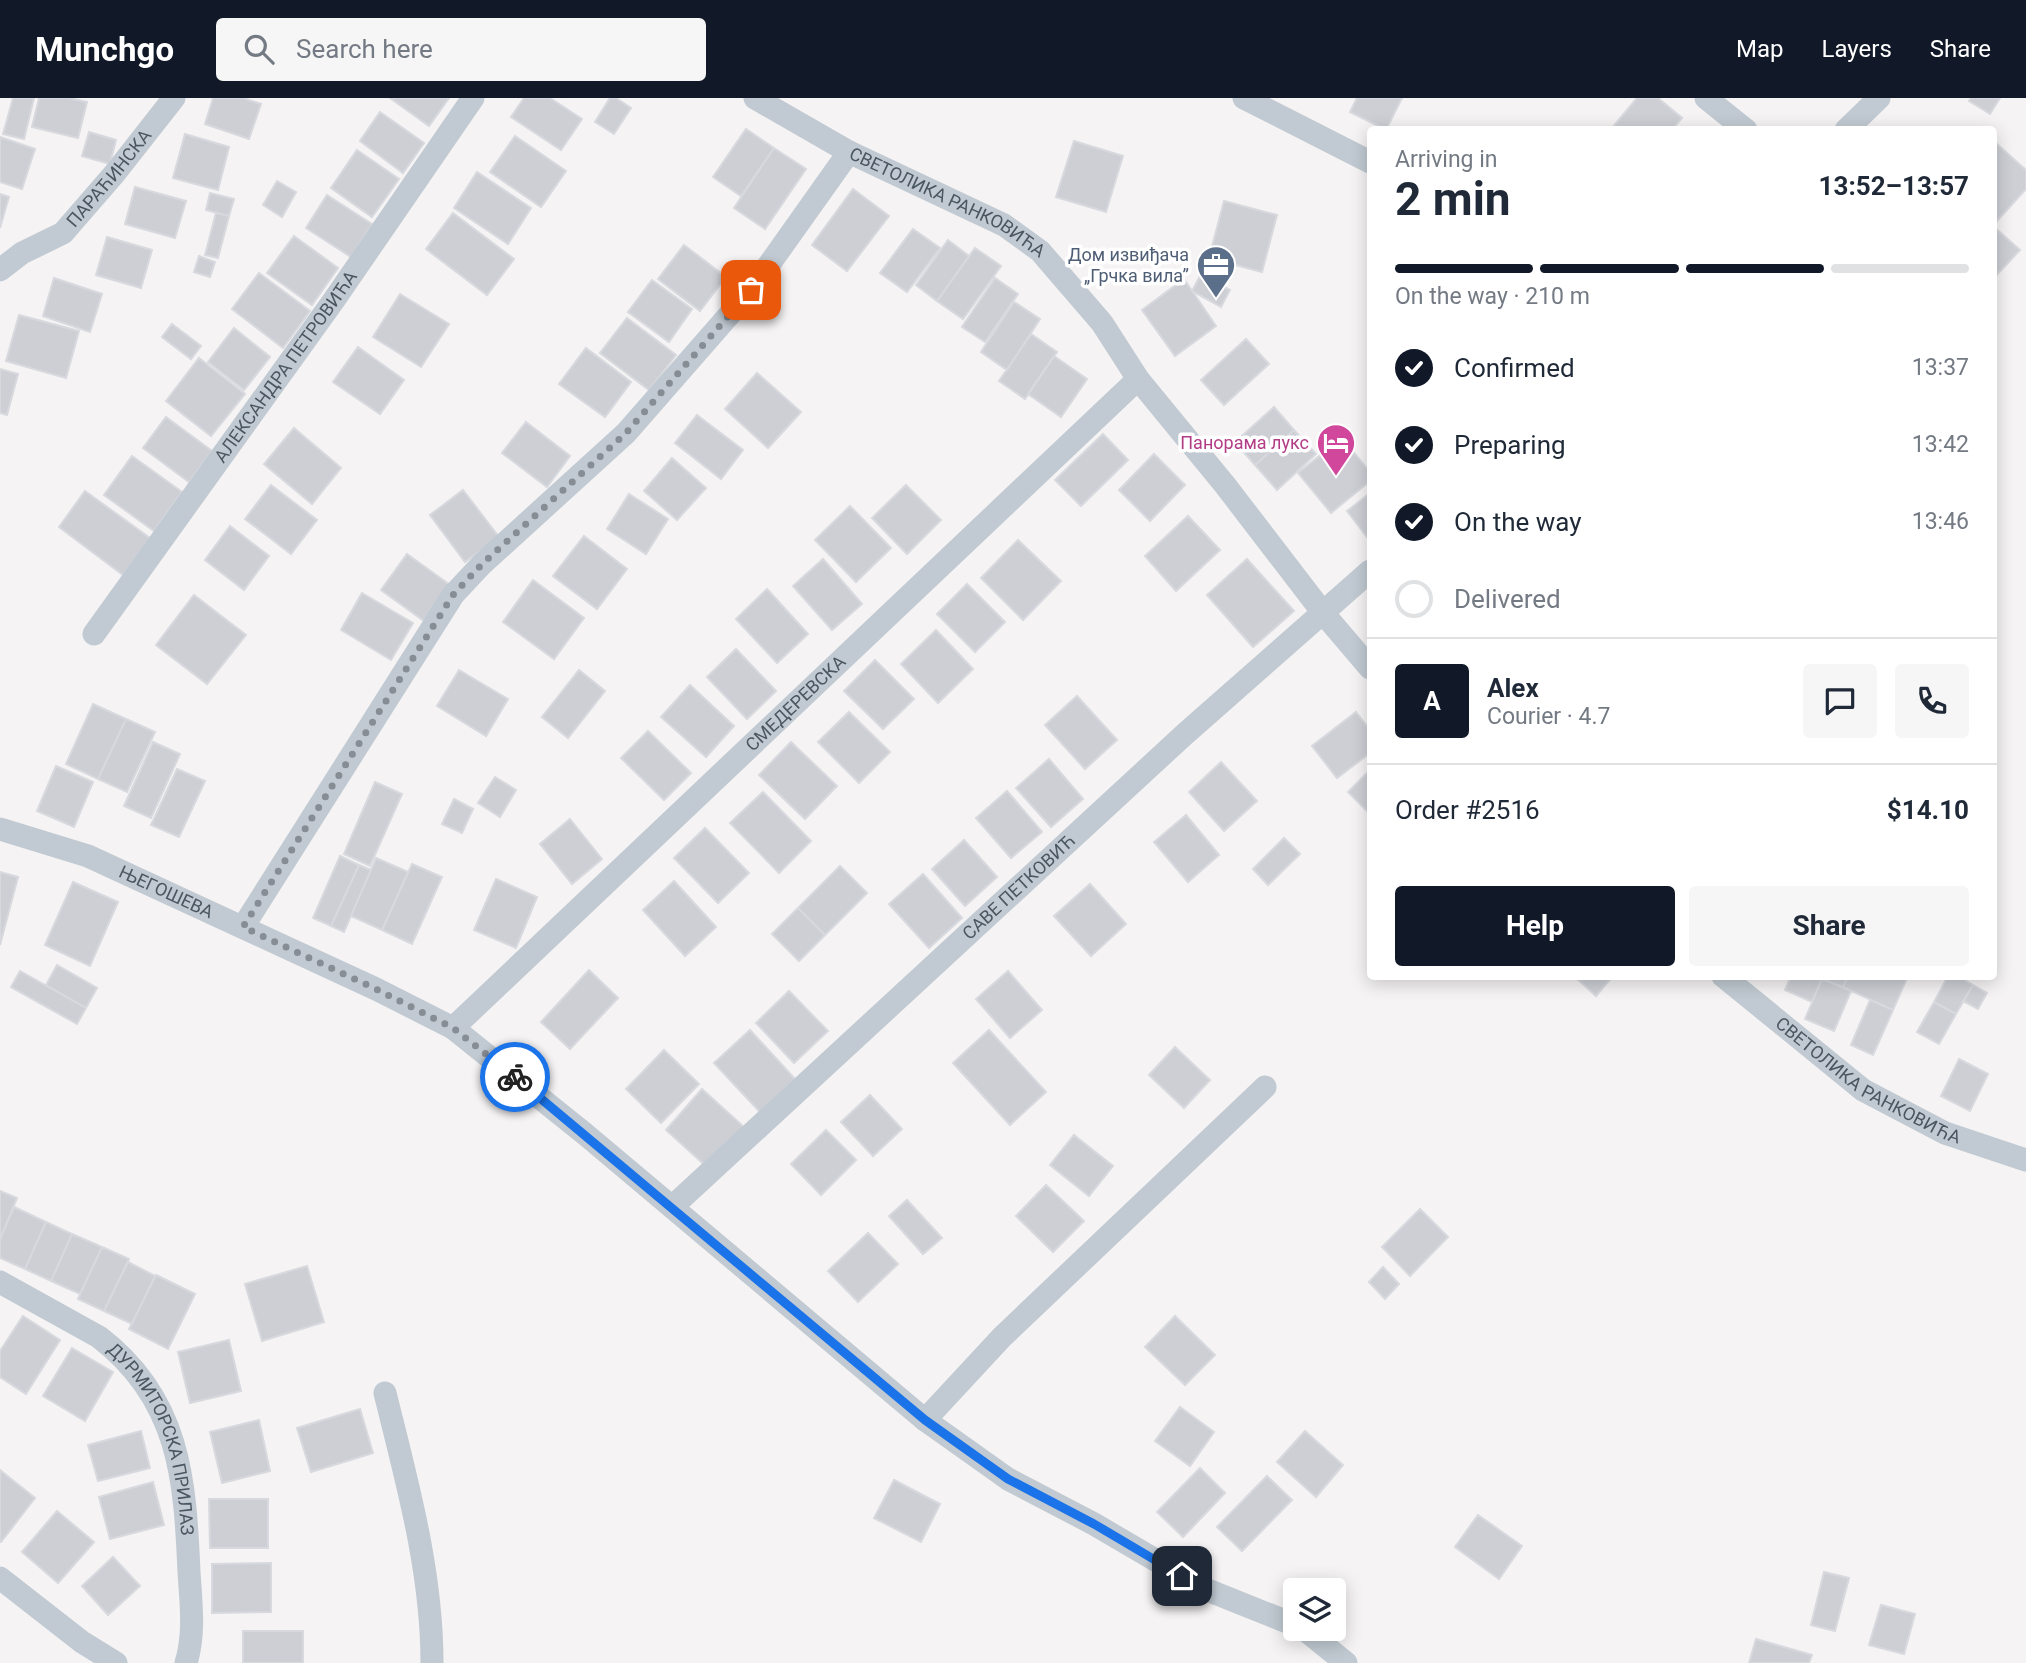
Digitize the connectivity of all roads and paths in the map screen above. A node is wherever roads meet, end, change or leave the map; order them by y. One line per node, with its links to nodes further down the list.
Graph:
1 (174, 98): 11 (street, ПАРАЋИНСКА)
2 (473, 98): 15 (street, АЛЕКСАНДРА ПЕТРОВИЋА)
3 (755, 98): 9 (street, СВЕТОЛИКА РАНКОВИЋА)
4 (1244, 98): 10 (street)
5 (1706, 98): 7 (street)
6 (1879, 98): 8 (street)
7 (1741, 126)
8 (1850, 126)
9 (849, 152): 12 (street, СВЕТОЛИКА РАНКОВИЋА); 18 (street)
10 (1367, 160)
11 (0, 270)
12 (1138, 379): 14 (street, СВЕТОЛИКА РАНКОВИЋА); 20 (street, СМЕДЕРЕВСКА)
13 (1367, 574): 14 (street, САВЕ ПЕТКОВИЋ)
14 (1324, 614): 16 (street, СВЕТОЛИКА РАНКОВИЋА); 23 (street, САВЕ ПЕТКОВИЋ)
15 (94, 634)
16 (1367, 664)
17 (0, 829): 18 (street, ЊЕГОШЕВА)
18 (243, 927): 20 (street, ЊЕГОШЕВА)
19 (1728, 980): 22 (street, СВЕТОЛИКА РАНКОВИЋА)
20 (453, 1028): 23 (street, ЊЕГОШЕВА)
21 (1265, 1087): 26 (street)
22 (2026, 1160)
23 (672, 1208): 26 (street, ЊЕГОШЕВА)
24 (0, 1282): 31 (street, ДУРМИТОРСКА ПРИЛАЗ)
25 (385, 1393): 32 (street)
26 (925, 1420): 28 (street, ЊЕГОШЕВА)
27 (0, 1578): 30 (street)
28 (1283, 1620)
29 (1319, 1641): 33 (street)
30 (116, 1663)
31 (186, 1663)
32 (432, 1663)
33 (1346, 1663)

